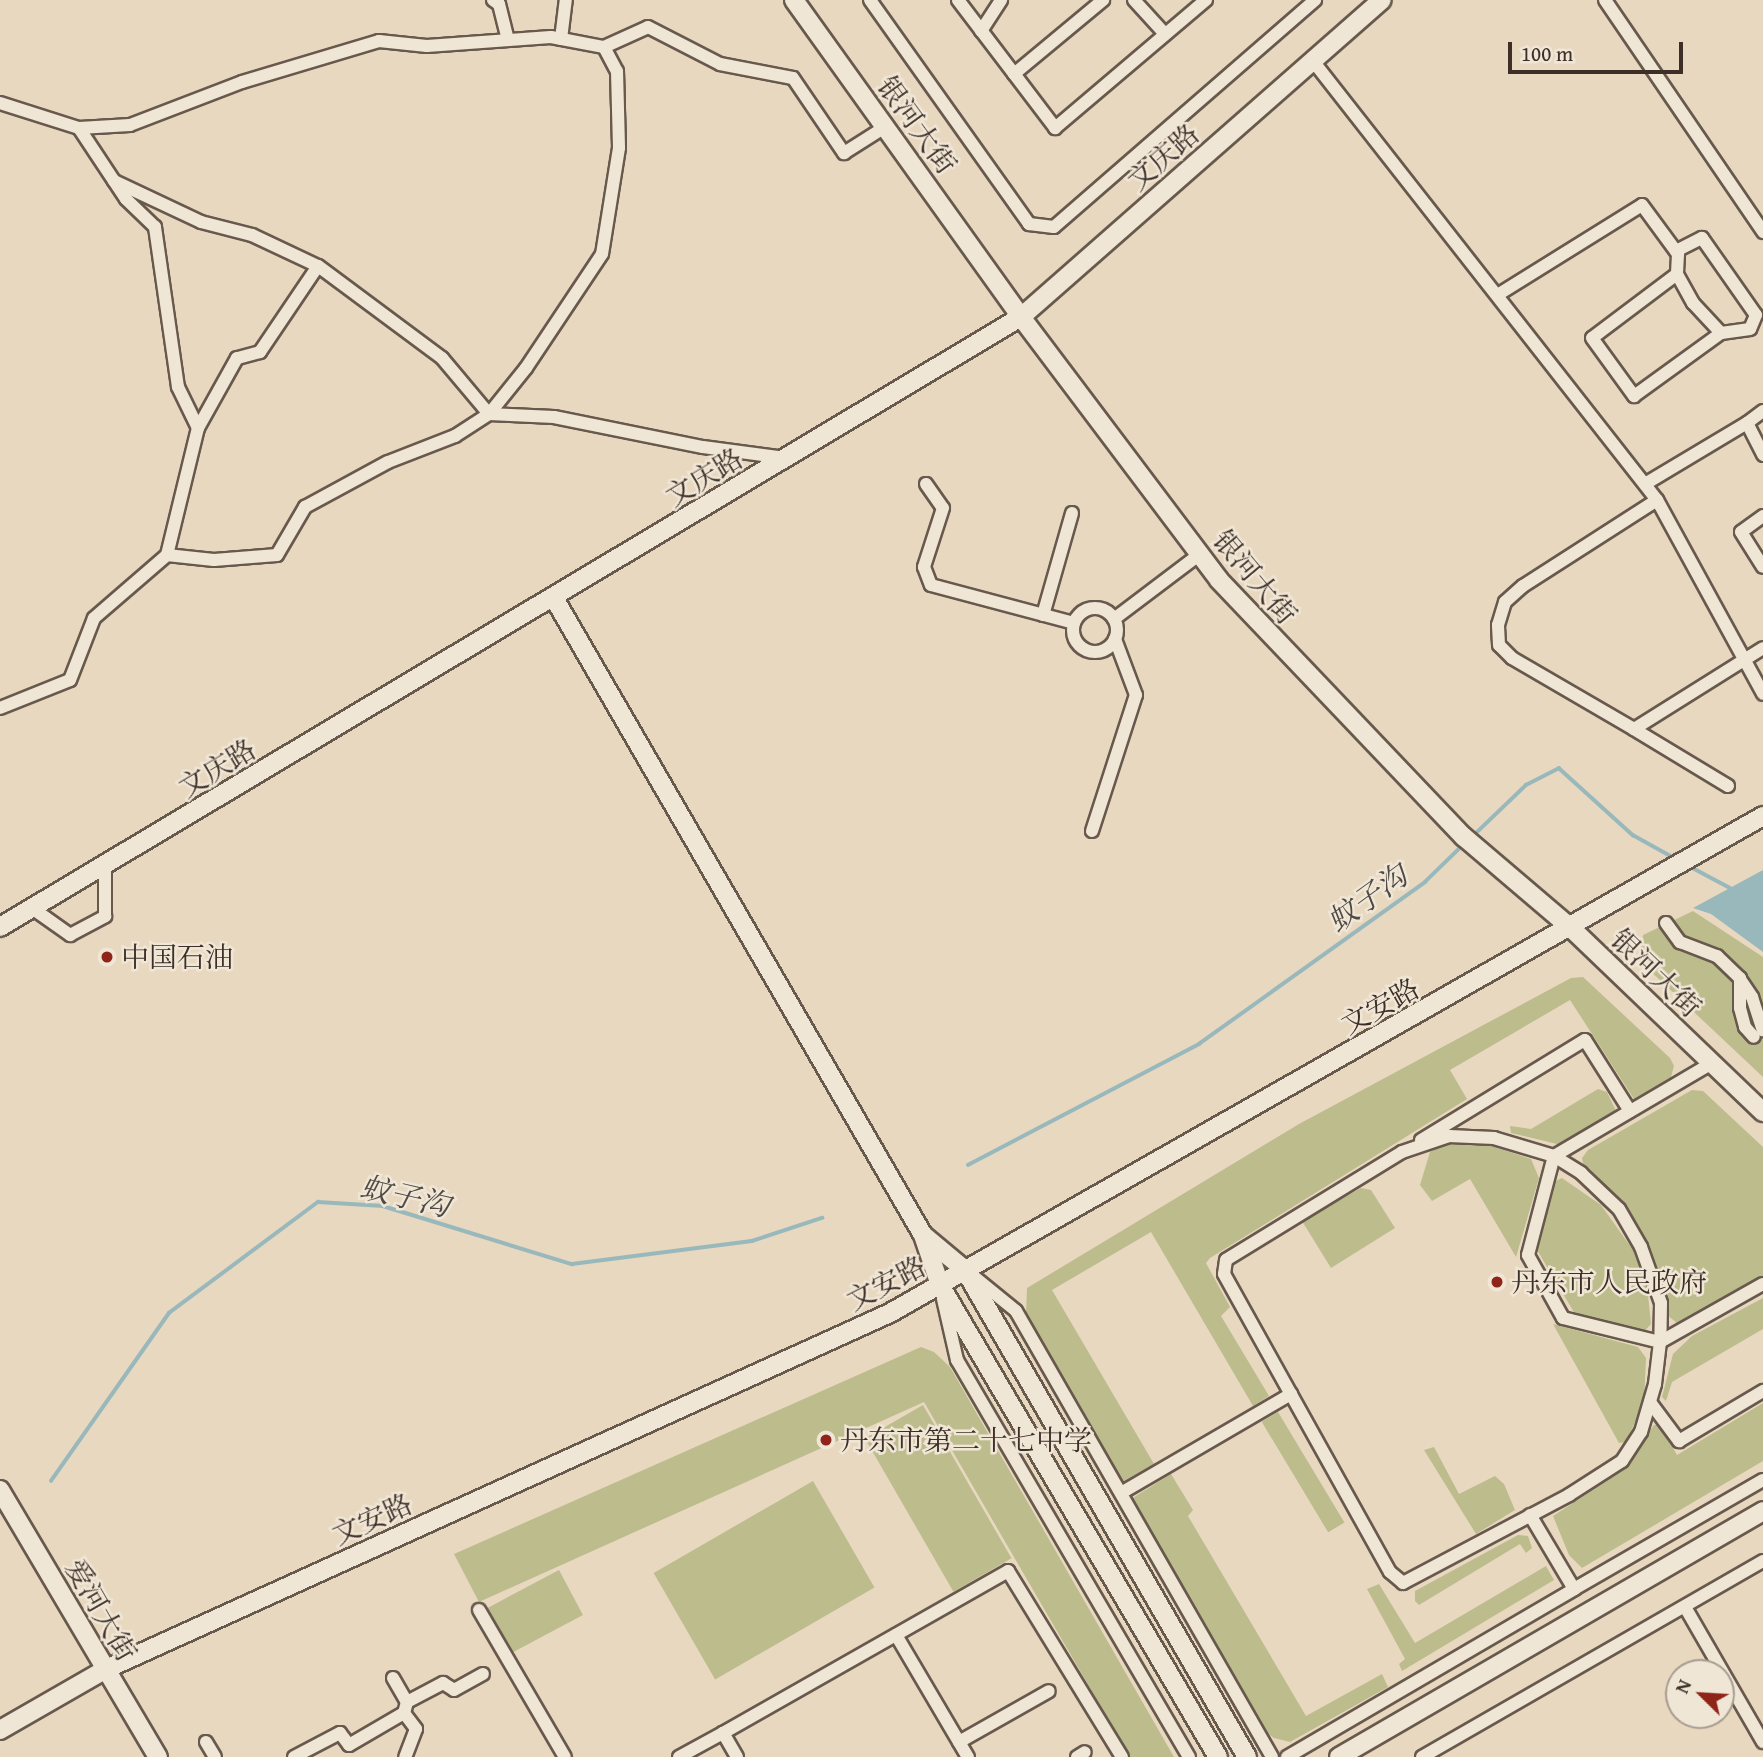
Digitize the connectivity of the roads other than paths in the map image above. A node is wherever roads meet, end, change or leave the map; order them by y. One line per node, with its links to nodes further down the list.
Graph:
1 (493, 0): 16 (street)
2 (566, 0): 15 (street)
3 (794, 0): 21 (main road, 银河大街)
4 (870, 0): 10 (street)
5 (958, 0): 13 (street)
6 (1001, 0): 13 (street)
7 (1103, 0): 19 (street)
8 (1133, 0): 14 (street)
9 (1206, 0): 14 (street)
10 (1315, 0)
11 (1382, 0): 18 (main road, 文庆路)
12 (1605, 0): 24 (street)
13 (981, 31): 19 (street)
14 (1165, 34): 19 (street)
15 (561, 39): 16 (street); 17 (street)
16 (508, 40): 22 (street)
17 (604, 47): 21 (street); 32 (street)
18 (1313, 61): 28 (street); 29 (main road, 文庆路)
19 (1014, 74)
20 (0, 103): 22 (street)
21 (885, 127): 29 (main road, 银河大街)
22 (79, 128): 23 (street)
23 (114, 181): 26 (street); 34 (street)
24 (1763, 232)
25 (1676, 251): 27 (street); 28 (street); 30 (street)
26 (318, 266): 32 (street); 34 (street)
27 (1677, 274): 30 (street); 30 (street)
28 (1499, 294): 38 (street)
29 (1021, 317): 36 (main road, 文庆路); 42 (main road, 银河大街)
30 (1721, 333)
31 (1763, 411): 33 (street)
32 (489, 414): 36 (street); 43 (street)
33 (1747, 423): 35 (street); 38 (street)
34 (198, 428): 43 (street)
35 (1763, 455)
36 (786, 458): 45 (main road, 文庆路)
37 (926, 484): 46 (street)
38 (1644, 484): 39 (street)
39 (1657, 500): 51 (street); 54 (street)
40 (1072, 513): 46 (street)
41 (1763, 516): 44 (street)
42 (1200, 554): 47 (street); 62 (main road, 银河大街)
43 (167, 555): 53 (street)
44 (1763, 567)
45 (554, 598): 58 (main road, 文庆路); 69 (main road)
46 (1043, 615): 48 (street)
47 (1114, 618): 48 (street); 49 (street)
48 (1074, 623): 49 (street)
49 (1115, 639): 57 (street)
50 (1763, 648): 51 (street)
51 (1743, 659): 52 (street); 54 (street)
52 (1763, 694)
53 (0, 708)
54 (1633, 729): 55 (street)
55 (1728, 786)
56 (1763, 816): 62 (main road, 文安路)
57 (1092, 831)
58 (105, 864): 59 (main road, 文庆路); 59 (street)
59 (32, 908): 61 (main road, 文庆路)
60 (1666, 923): 63 (street)
61 (0, 927)
62 (1571, 928): 64 (main road, 银河大街); 70 (main road, 文安路)
63 (1758, 1033)
64 (1712, 1063): 65 (street); 66 (main road, 银河大街)
65 (1630, 1111): 67 (street); 68 (street)
66 (1763, 1112)
67 (1402, 1152): 68 (street); 75 (street)
68 (1554, 1156): 73 (street); 73 (street)
69 (923, 1235): 70 (main road); 72 (main road)
70 (965, 1270): 72 (main road, 文安路); 79 (street); 108 (main road)
71 (1763, 1284): 73 (street)
72 (940, 1285): 87 (main road, 文安路); 106 (street); 107 (main road)
73 (1660, 1342): 76 (street)
74 (1763, 1391): 76 (street)
75 (1291, 1394): 79 (street); 81 (street)
76 (1650, 1402): 81 (street)
77 (1763, 1480): 83 (street)
78 (0, 1490): 87 (main road, 爱河大街)
79 (1121, 1493): 109 (street)
80 (1763, 1511): 111 (main road)
81 (1530, 1515): 83 (street)
82 (1763, 1561): 84 (street)
83 (1574, 1590): 110 (street)
84 (1685, 1607): 96 (street); 112 (street)
85 (479, 1610): 101 (street)
86 (896, 1635): 93 (street); 95 (street); 105 (street)
87 (106, 1669): 92 (main road, 文安路); 97 (main road, 爱河大街)
88 (483, 1674): 91 (street)
89 (393, 1678): 91 (street)
90 (1049, 1691): 95 (street)
91 (405, 1707): 99 (street); 100 (street)
92 (0, 1730)
93 (723, 1733): 102 (street); 103 (street)
94 (206, 1742): 98 (street)
95 (959, 1742): 104 (street)
96 (1763, 1742)
97 (158, 1757)
98 (215, 1757)
99 (294, 1757)
100 (405, 1757)
101 (565, 1757)
102 (679, 1757)
103 (737, 1757)
104 (968, 1757)
105 (1122, 1757)
106 (1189, 1757)
107 (1217, 1757)
108 (1247, 1757)
109 (1272, 1757)
110 (1287, 1757)
111 (1339, 1757)
112 (1422, 1757)

